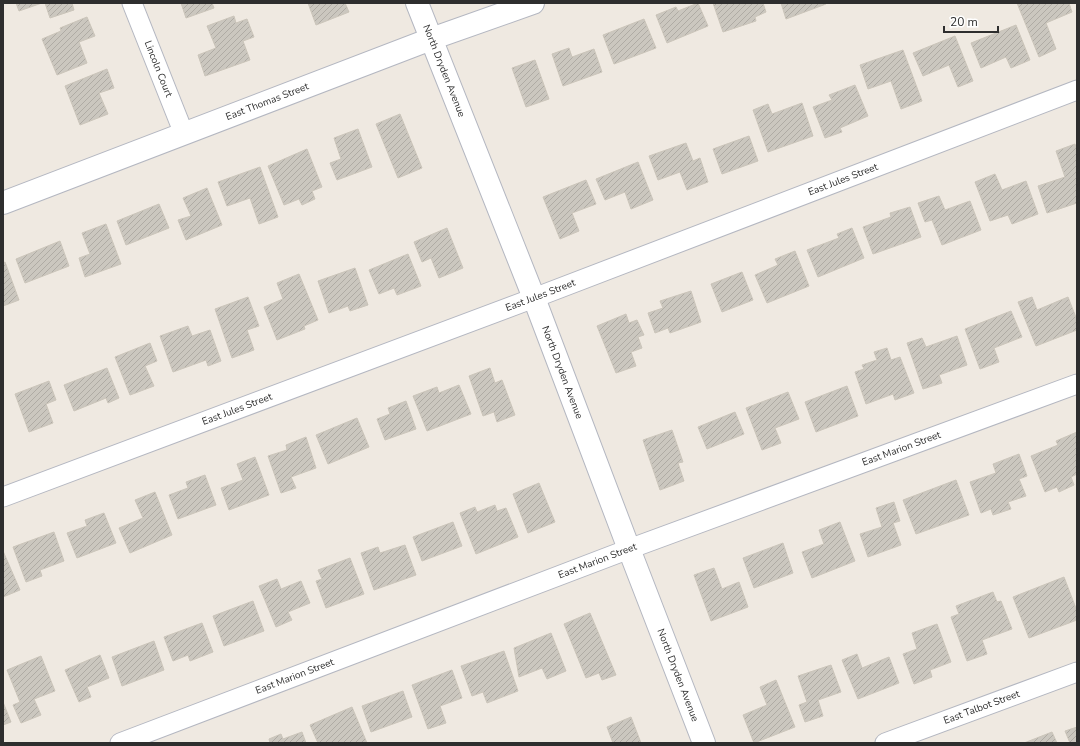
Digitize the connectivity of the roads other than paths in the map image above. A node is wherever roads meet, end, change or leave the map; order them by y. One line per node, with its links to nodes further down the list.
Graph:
1 (132, 3): 6 (street, Lincoln Court)
2 (417, 3): 4 (street, North Dryden Avenue)
3 (533, 3): 4 (street, East Thomas Street)
4 (431, 39): 6 (street, East Thomas Street); 8 (street, North Dryden Avenue)
5 (1077, 90): 8 (street, East Jules Street)
6 (184, 134): 7 (street, East Thomas Street)
7 (3, 204)
8 (534, 298): 10 (street, East Jules Street); 11 (street, North Dryden Avenue)
9 (1077, 384): 11 (street, East Marion Street)
10 (3, 497)
11 (629, 549): 13 (street, East Marion Street); 14 (street, North Dryden Avenue)
12 (1077, 672): 15 (street, East Talbot Street)
13 (120, 743)
14 (704, 743)
15 (885, 743)

